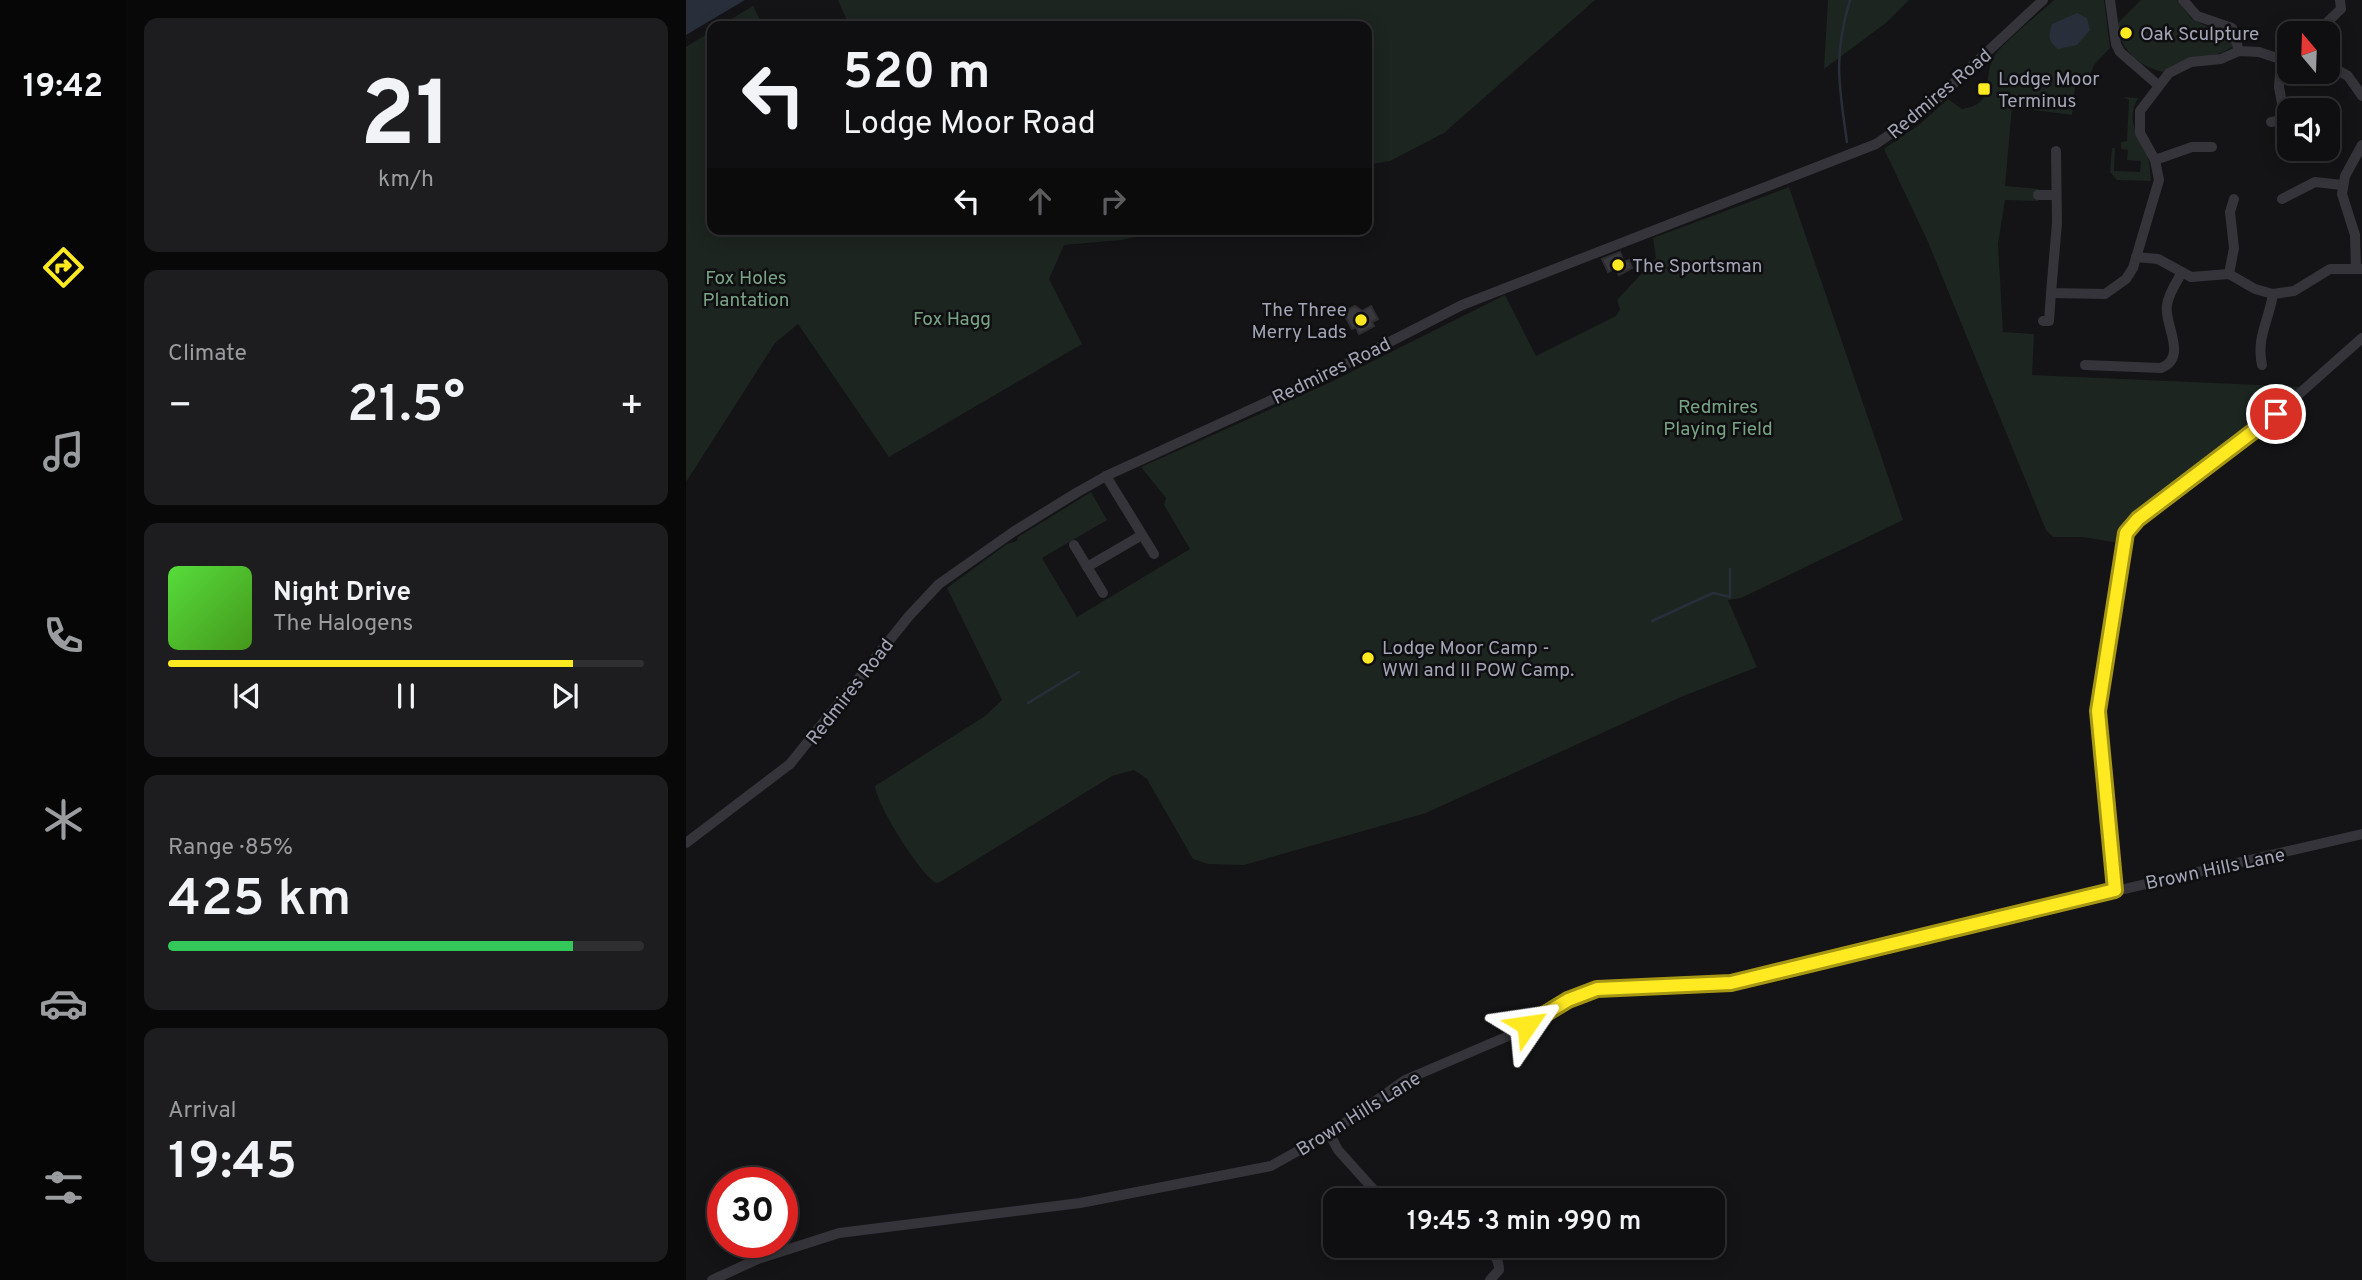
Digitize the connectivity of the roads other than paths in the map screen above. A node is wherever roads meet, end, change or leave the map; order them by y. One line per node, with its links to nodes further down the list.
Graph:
1 (2043, 0): 33 (street, Redmires Road)
2 (2110, 0): 10 (street)
3 (2183, 0): 6 (street)
4 (2344, 6): 5 (street)
5 (2328, 21)
6 (2239, 51): 7 (street); 10 (street)
7 (2277, 59)
8 (2340, 71): 9 (street)
9 (2358, 80): 11 (street)
10 (2158, 85): 17 (street)
11 (2362, 96)
12 (2271, 122): 13 (street)
13 (2277, 123)
14 (2362, 145): 18 (street)
15 (2212, 147): 17 (street)
16 (2056, 151): 20 (street)
17 (2155, 160): 23 (street)
18 (2342, 185): 22 (street); 24 (street)
19 (2038, 195): 20 (street)
20 (2056, 195): 27 (street)
21 (2234, 199): 26 (street)
22 (2282, 199)
23 (2136, 257): 25 (street); 27 (street)
24 (2359, 269): 28 (street)
25 (2181, 274): 26 (street); 31 (street)
26 (2229, 274): 28 (street)
27 (2050, 293): 29 (street)
28 (2273, 294): 32 (street)
29 (2046, 321)
30 (2362, 338): 41 (street)
31 (2085, 365)
32 (2262, 365)
33 (1106, 476): 34 (street); 40 (street, Redmires Road)
34 (1142, 535): 36 (street); 37 (street)
35 (1074, 545): 37 (street)
36 (1154, 554)
37 (1087, 567): 38 (street)
38 (1103, 593)
39 (2362, 834): 41 (street, Brown Hills Lane)
40 (686, 843)
41 (2115, 890): 42 (street, Brown Hills Lane)
42 (1329, 1133): 43 (street); 45 (street, Brown Hills Lane)
43 (1372, 1188)
44 (1495, 1258): 46 (street)
45 (712, 1280)
46 (1490, 1280)

